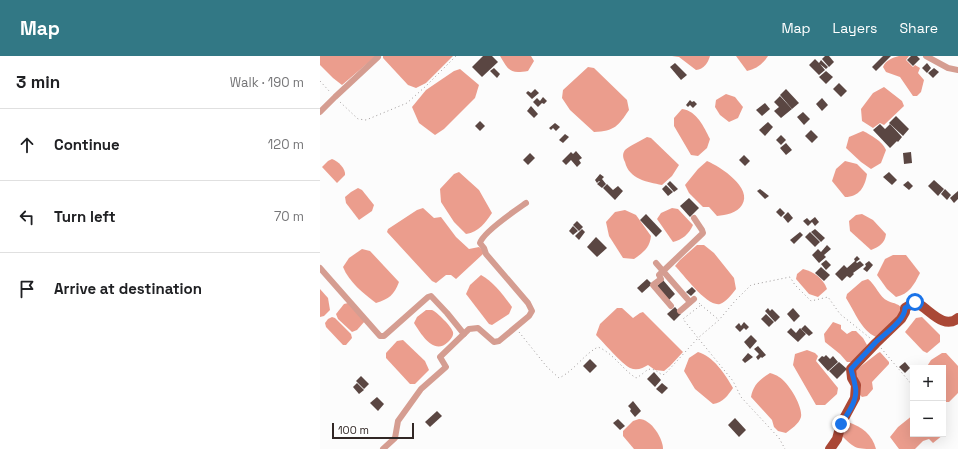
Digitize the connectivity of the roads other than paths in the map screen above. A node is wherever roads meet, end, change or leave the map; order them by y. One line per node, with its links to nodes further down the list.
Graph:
1 (926, 56): 3 (street)
2 (378, 57): 4 (street)
3 (958, 70)
4 (320, 112)
5 (526, 203): 13 (street)
6 (694, 218): 9 (street)
7 (656, 263): 9 (street)
8 (320, 268): 13 (street)
9 (663, 270): 10 (street); 11 (street)
10 (672, 306)
11 (680, 311)
12 (958, 318): 15 (main road)
13 (464, 334): 14 (street)
14 (383, 449)
15 (830, 449)

